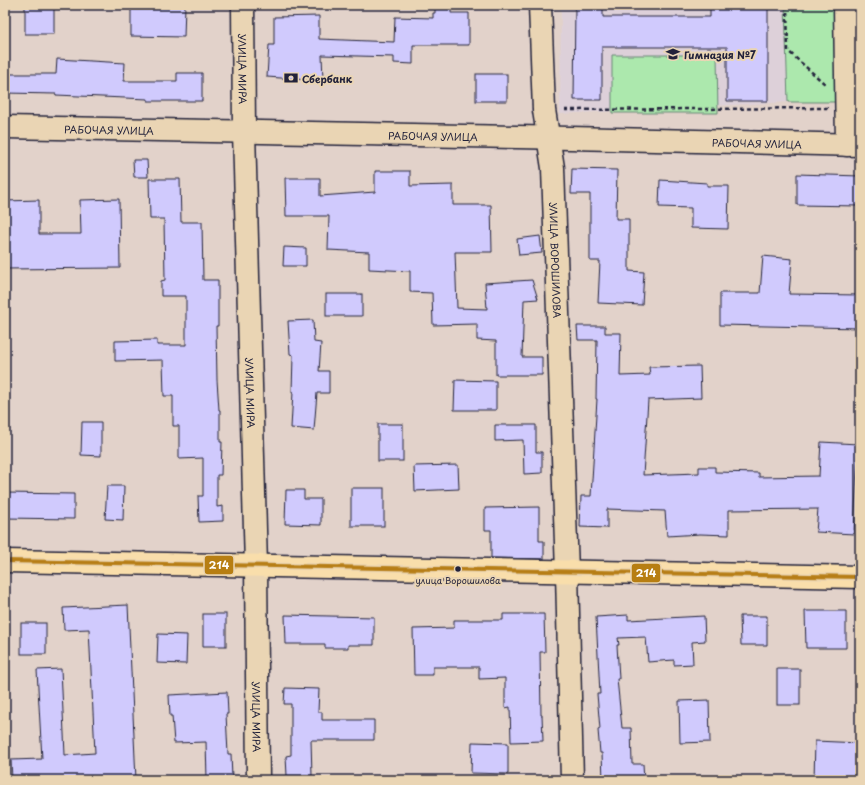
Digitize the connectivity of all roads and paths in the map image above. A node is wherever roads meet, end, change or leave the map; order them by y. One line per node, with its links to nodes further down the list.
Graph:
1 (243, 5): 8 (street, УЛИЦА МИРА)
2 (540, 5): 6 (street, УЛИЦА ВОРОШИЛОВА)
3 (787, 5): 5 (path)
4 (845, 5): 5 (street)
5 (846, 105): 6 (path); 10 (street)
6 (544, 110): 9 (street, УЛИЦА ВОРОШИЛОВА)
7 (5, 128): 8 (street, РАБОЧАЯ УЛИЦА)
8 (244, 132): 9 (street, РАБОЧАЯ УЛИЦА); 12 (street, УЛИЦА МИРА)
9 (547, 138): 10 (street, РАБОЧАЯ УЛИЦА); 13 (street, УЛИЦА ВОРОШИЛОВА)
10 (853, 145)
11 (5, 561): 12 (main road)
12 (256, 566): 13 (main road); 15 (street, УЛИЦА МИРА)
13 (567, 572): 14 (main road); 16 (street, УЛИЦА ВОРОШИЛОВА)
14 (860, 578)
15 (258, 780)
16 (572, 780)

